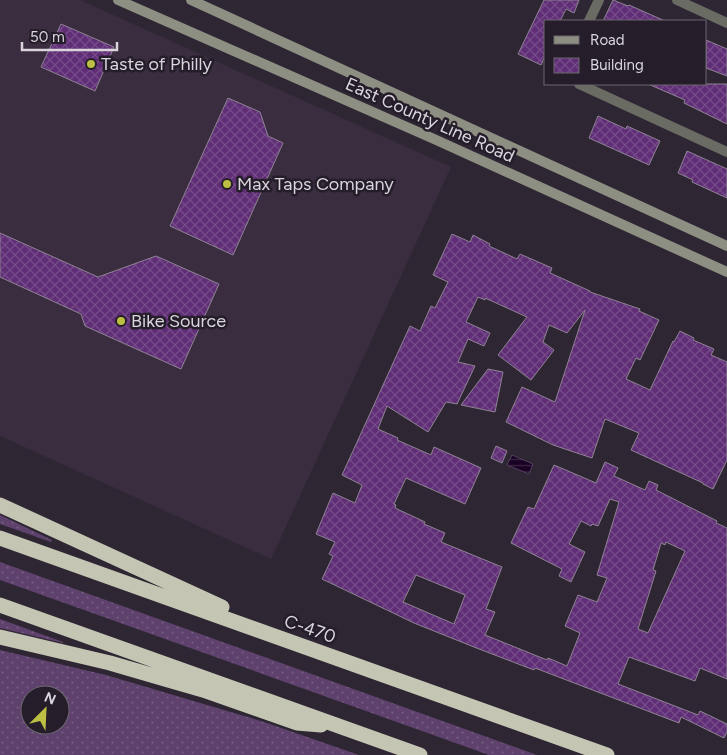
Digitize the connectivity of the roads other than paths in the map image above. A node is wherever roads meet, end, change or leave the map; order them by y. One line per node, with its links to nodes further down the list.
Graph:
1 (118, 0): 10 (main road, East County Line Road)
2 (191, 0): 9 (main road, East County Line Road)
3 (599, 0): 5 (street)
4 (677, 0): 6 (street)
5 (589, 20)
6 (727, 23)
7 (581, 85): 8 (street)
8 (727, 152)
9 (727, 246)
10 (727, 272)
11 (0, 505): 15 (highway)
12 (0, 538): 15 (highway, C-470)
13 (0, 605): 16 (highway)
14 (0, 637): 16 (highway)
15 (313, 650): 18 (highway, C-470)
16 (343, 727): 17 (highway)
17 (420, 755)
18 (607, 755)

